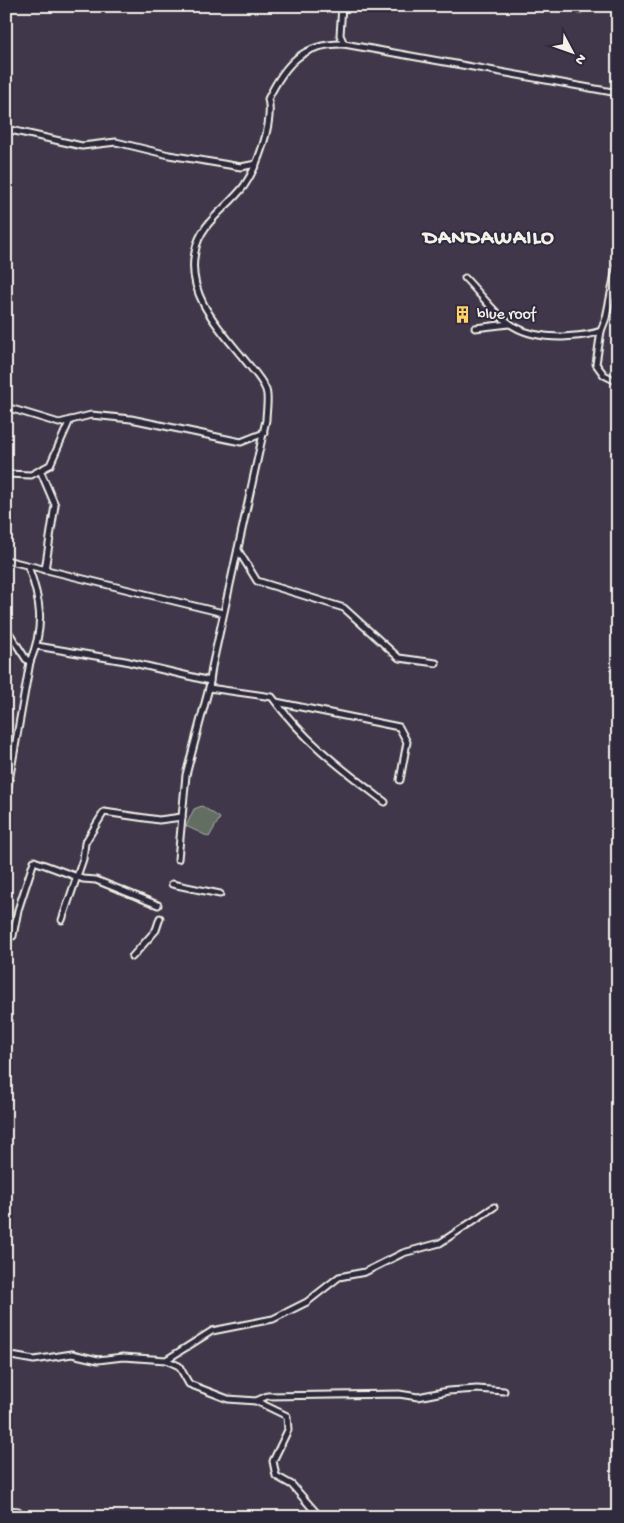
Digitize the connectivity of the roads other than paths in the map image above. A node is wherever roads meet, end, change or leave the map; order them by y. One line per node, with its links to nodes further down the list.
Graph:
1 (342, 6): 2 (street)
2 (344, 44): 3 (street); 5 (street)
3 (618, 93)
4 (6, 130): 5 (street)
5 (256, 164): 14 (street)
6 (618, 259): 10 (street)
7 (465, 278): 8 (street)
8 (509, 324): 9 (street); 10 (street)
9 (475, 328)
10 (601, 331): 11 (street)
11 (618, 382)
12 (6, 407): 13 (street)
13 (70, 420): 14 (street); 15 (street)
14 (264, 432): 17 (street)
15 (40, 470): 16 (street); 20 (street)
16 (6, 474)
17 (238, 550): 21 (street); 25 (street)
18 (6, 560): 19 (street)
19 (28, 566): 20 (street); 23 (street)
20 (45, 570): 21 (street)
21 (223, 613): 26 (street)
22 (6, 628): 24 (street)
23 (37, 646): 24 (street); 26 (street)
24 (30, 662): 30 (street)
25 (436, 663)
26 (210, 681): 27 (street)
27 (209, 688): 28 (street); 32 (street)
28 (275, 701): 29 (street); 31 (street)
29 (400, 780)
30 (6, 798)
31 (385, 802)
32 (182, 817): 33 (street); 34 (street)
33 (178, 859)
34 (77, 877): 37 (street); 39 (street); 40 (street)
35 (172, 884): 36 (street)
36 (220, 894)
37 (158, 905)
38 (160, 918): 41 (street)
39 (62, 920)
40 (14, 936)
41 (132, 957)
42 (494, 1207): 44 (street)
43 (6, 1355): 44 (street)
44 (166, 1360): 46 (street)
45 (504, 1391): 46 (street)
46 (256, 1401): 49 (street)
47 (6, 1510): 48 (street)
48 (25, 1517)
49 (320, 1517)

